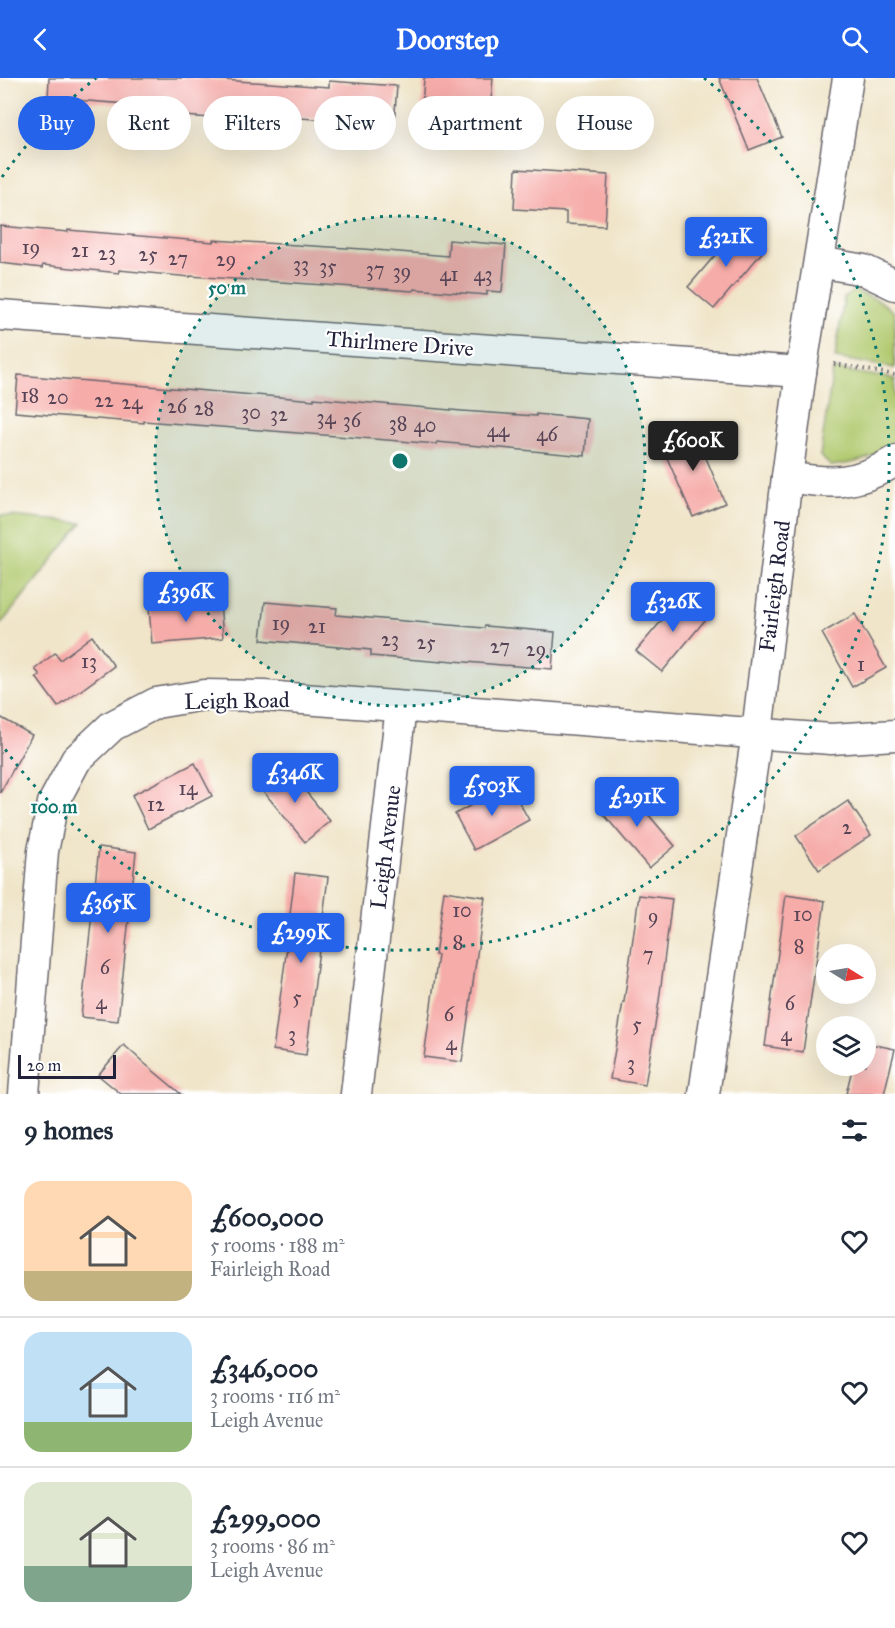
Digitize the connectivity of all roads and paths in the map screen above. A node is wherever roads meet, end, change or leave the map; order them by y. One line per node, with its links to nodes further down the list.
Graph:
1 (848, 78): 2 (street, Fairleigh Road)
2 (819, 262): 3 (street); 5 (street, Fairleigh Road)
3 (895, 285)
4 (0, 315): 5 (street, Thirlmere Drive)
5 (802, 365): 6 (path); 8 (street, Fairleigh Road)
6 (895, 375)
7 (895, 461): 8 (street)
8 (787, 477): 10 (street, Fairleigh Road)
9 (401, 707): 10 (street, Leigh Road); 12 (street, Leigh Road); 13 (street, Leigh Avenue)
10 (757, 733): 11 (street, Leigh Road); 14 (street, Fairleigh Road)
11 (895, 735)
12 (24, 1094)
13 (356, 1094)
14 (704, 1094)

